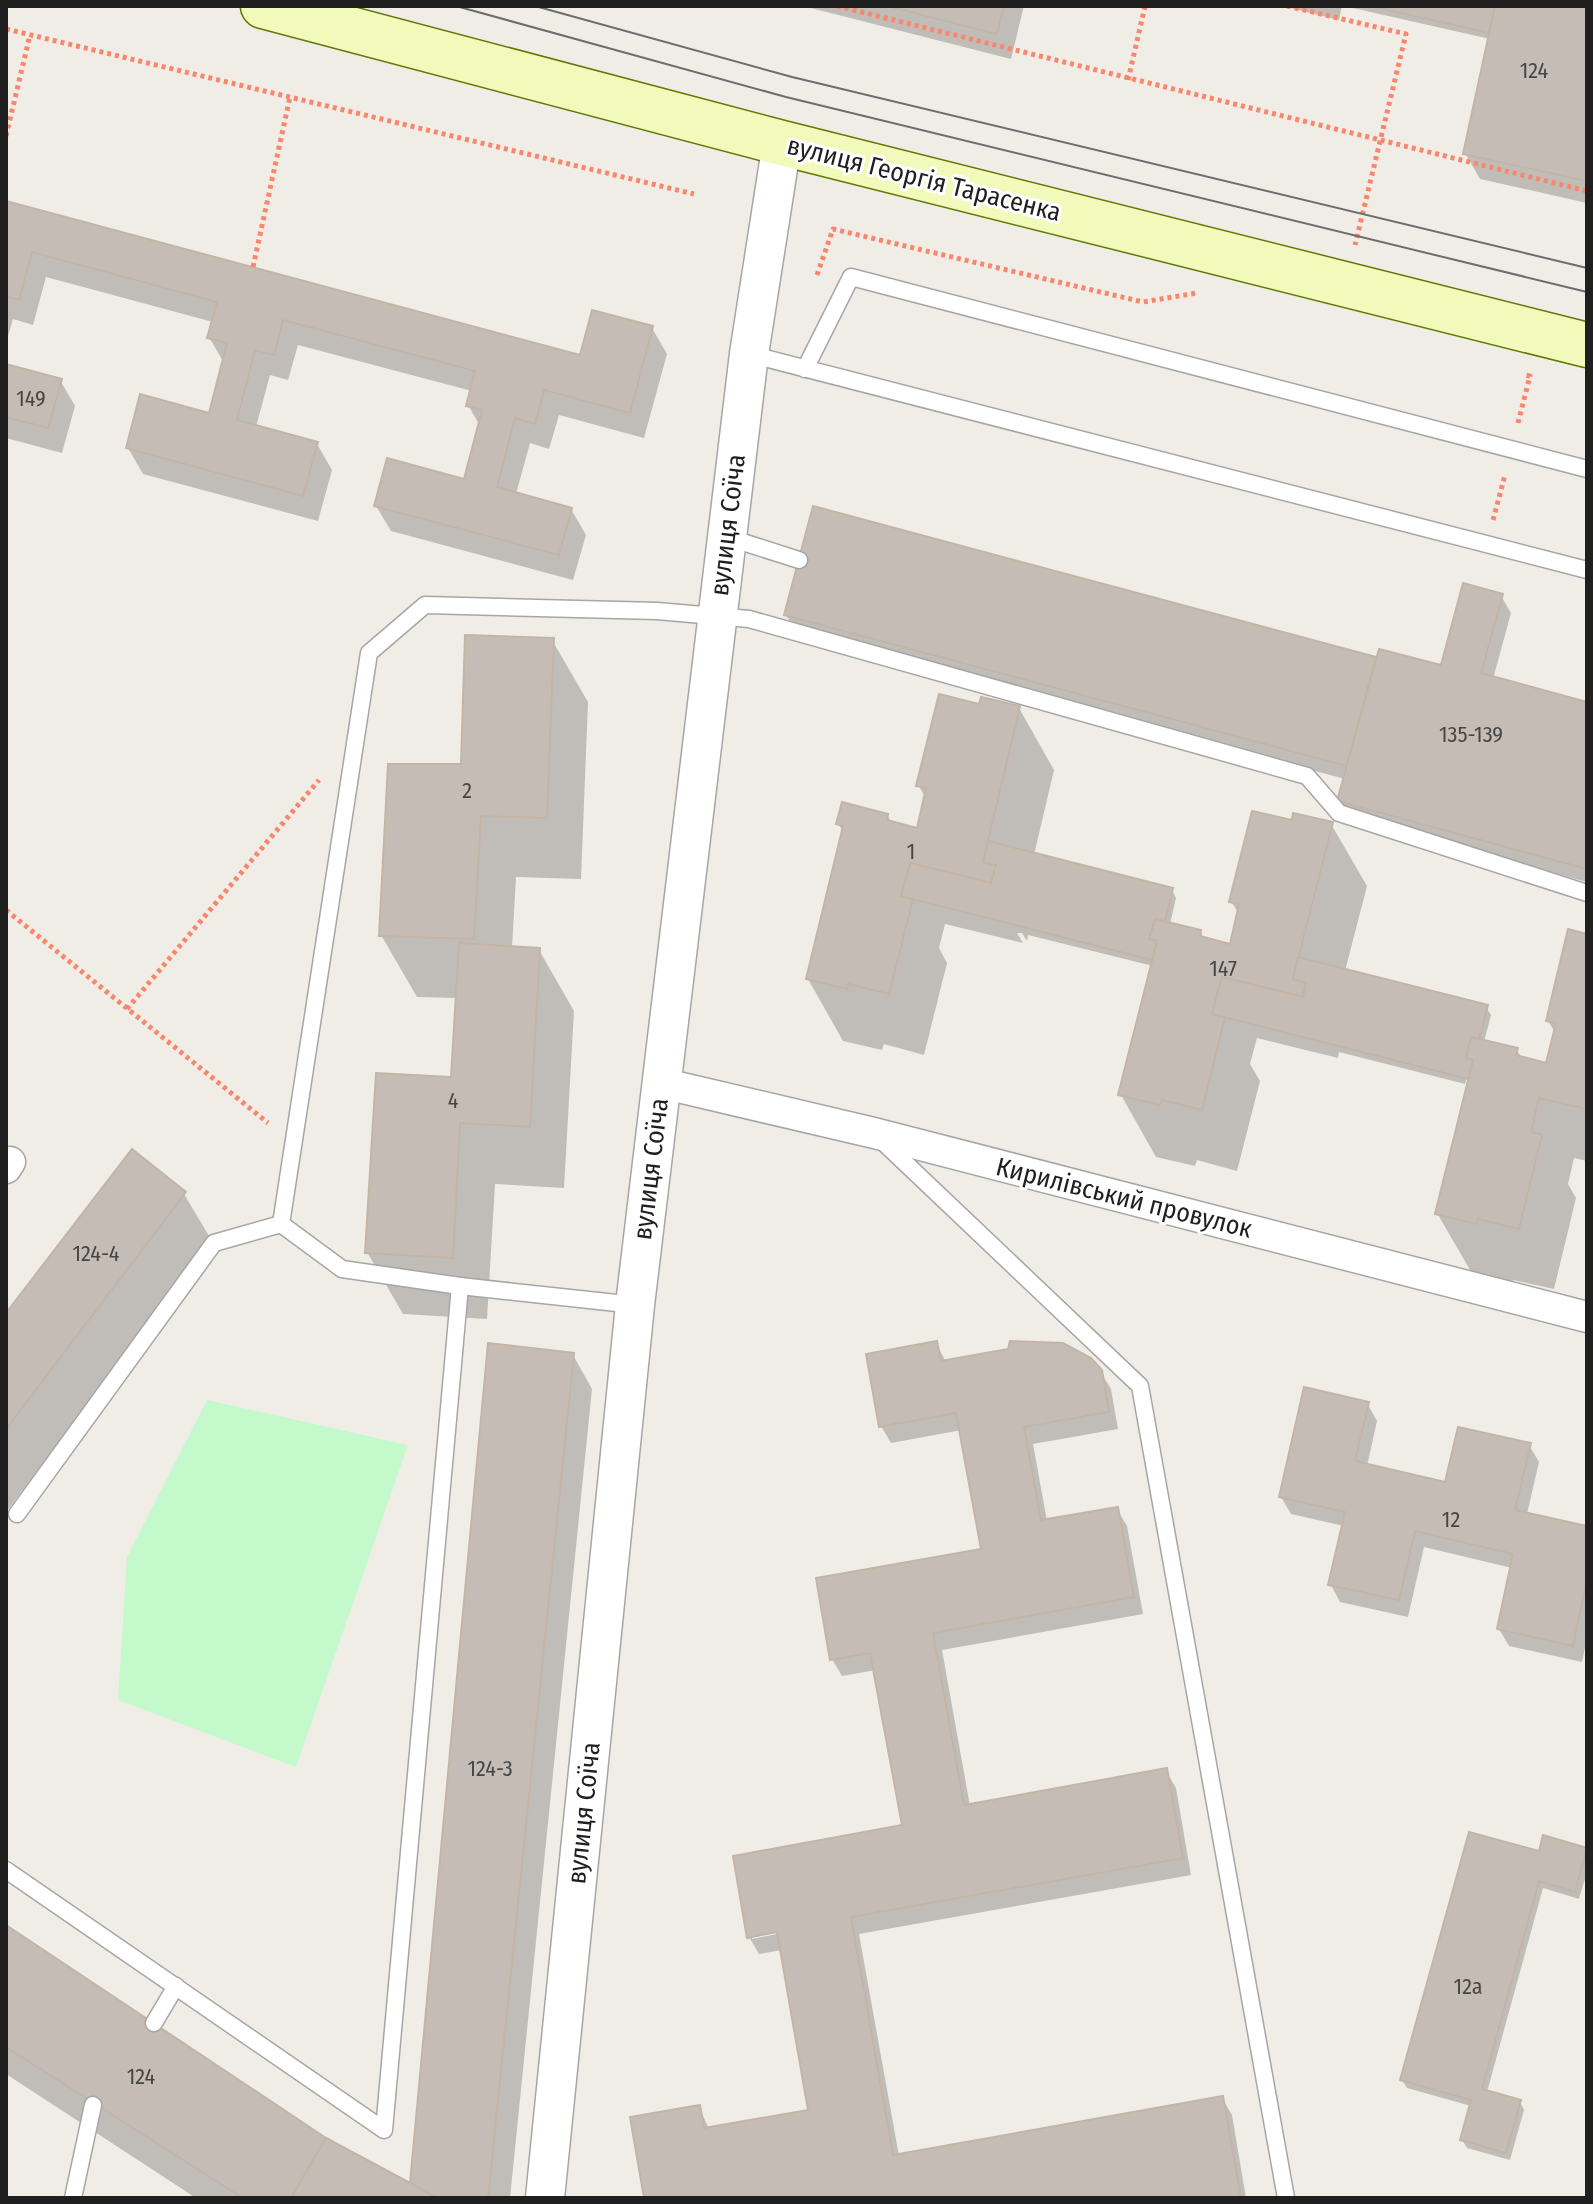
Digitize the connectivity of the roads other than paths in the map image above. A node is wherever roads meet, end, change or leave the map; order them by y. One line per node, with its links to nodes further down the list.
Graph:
1 (263, 6): 2 (main road, вулиця Георгія Тарасенка)
2 (782, 143): 3 (main road, вулиця Георгія Тарасенка); 4 (street, вулиця Соїча)
3 (1587, 345)
4 (749, 354): 5 (lane); 7 (street, вулиця Соїча)
5 (805, 369): 6 (lane); 9 (lane)
6 (1587, 469)
7 (727, 537): 8 (lane); 10 (street, вулиця Соїча)
8 (799, 560)
9 (1587, 570)
10 (717, 613): 11 (lane); 12 (street, вулиця Соїча); 14 (lane)
11 (1587, 893)
12 (661, 1083): 13 (street, Кирилівський провулок); 16 (street, вулиця Соїча)
13 (874, 1133): 17 (street, Кирилівський провулок); 25 (lane)
14 (281, 1224): 15 (lane); 18 (lane)
15 (460, 1286): 16 (lane); 20 (lane)
16 (635, 1305): 24 (street, вулиця Соїча)
17 (1587, 1317)
18 (17, 1514)
19 (6, 1870): 20 (lane)
20 (176, 1986): 21 (lane)
21 (154, 2023)
22 (93, 2105): 23 (lane)
23 (73, 2198)
24 (545, 2198)
25 (1286, 2198)

